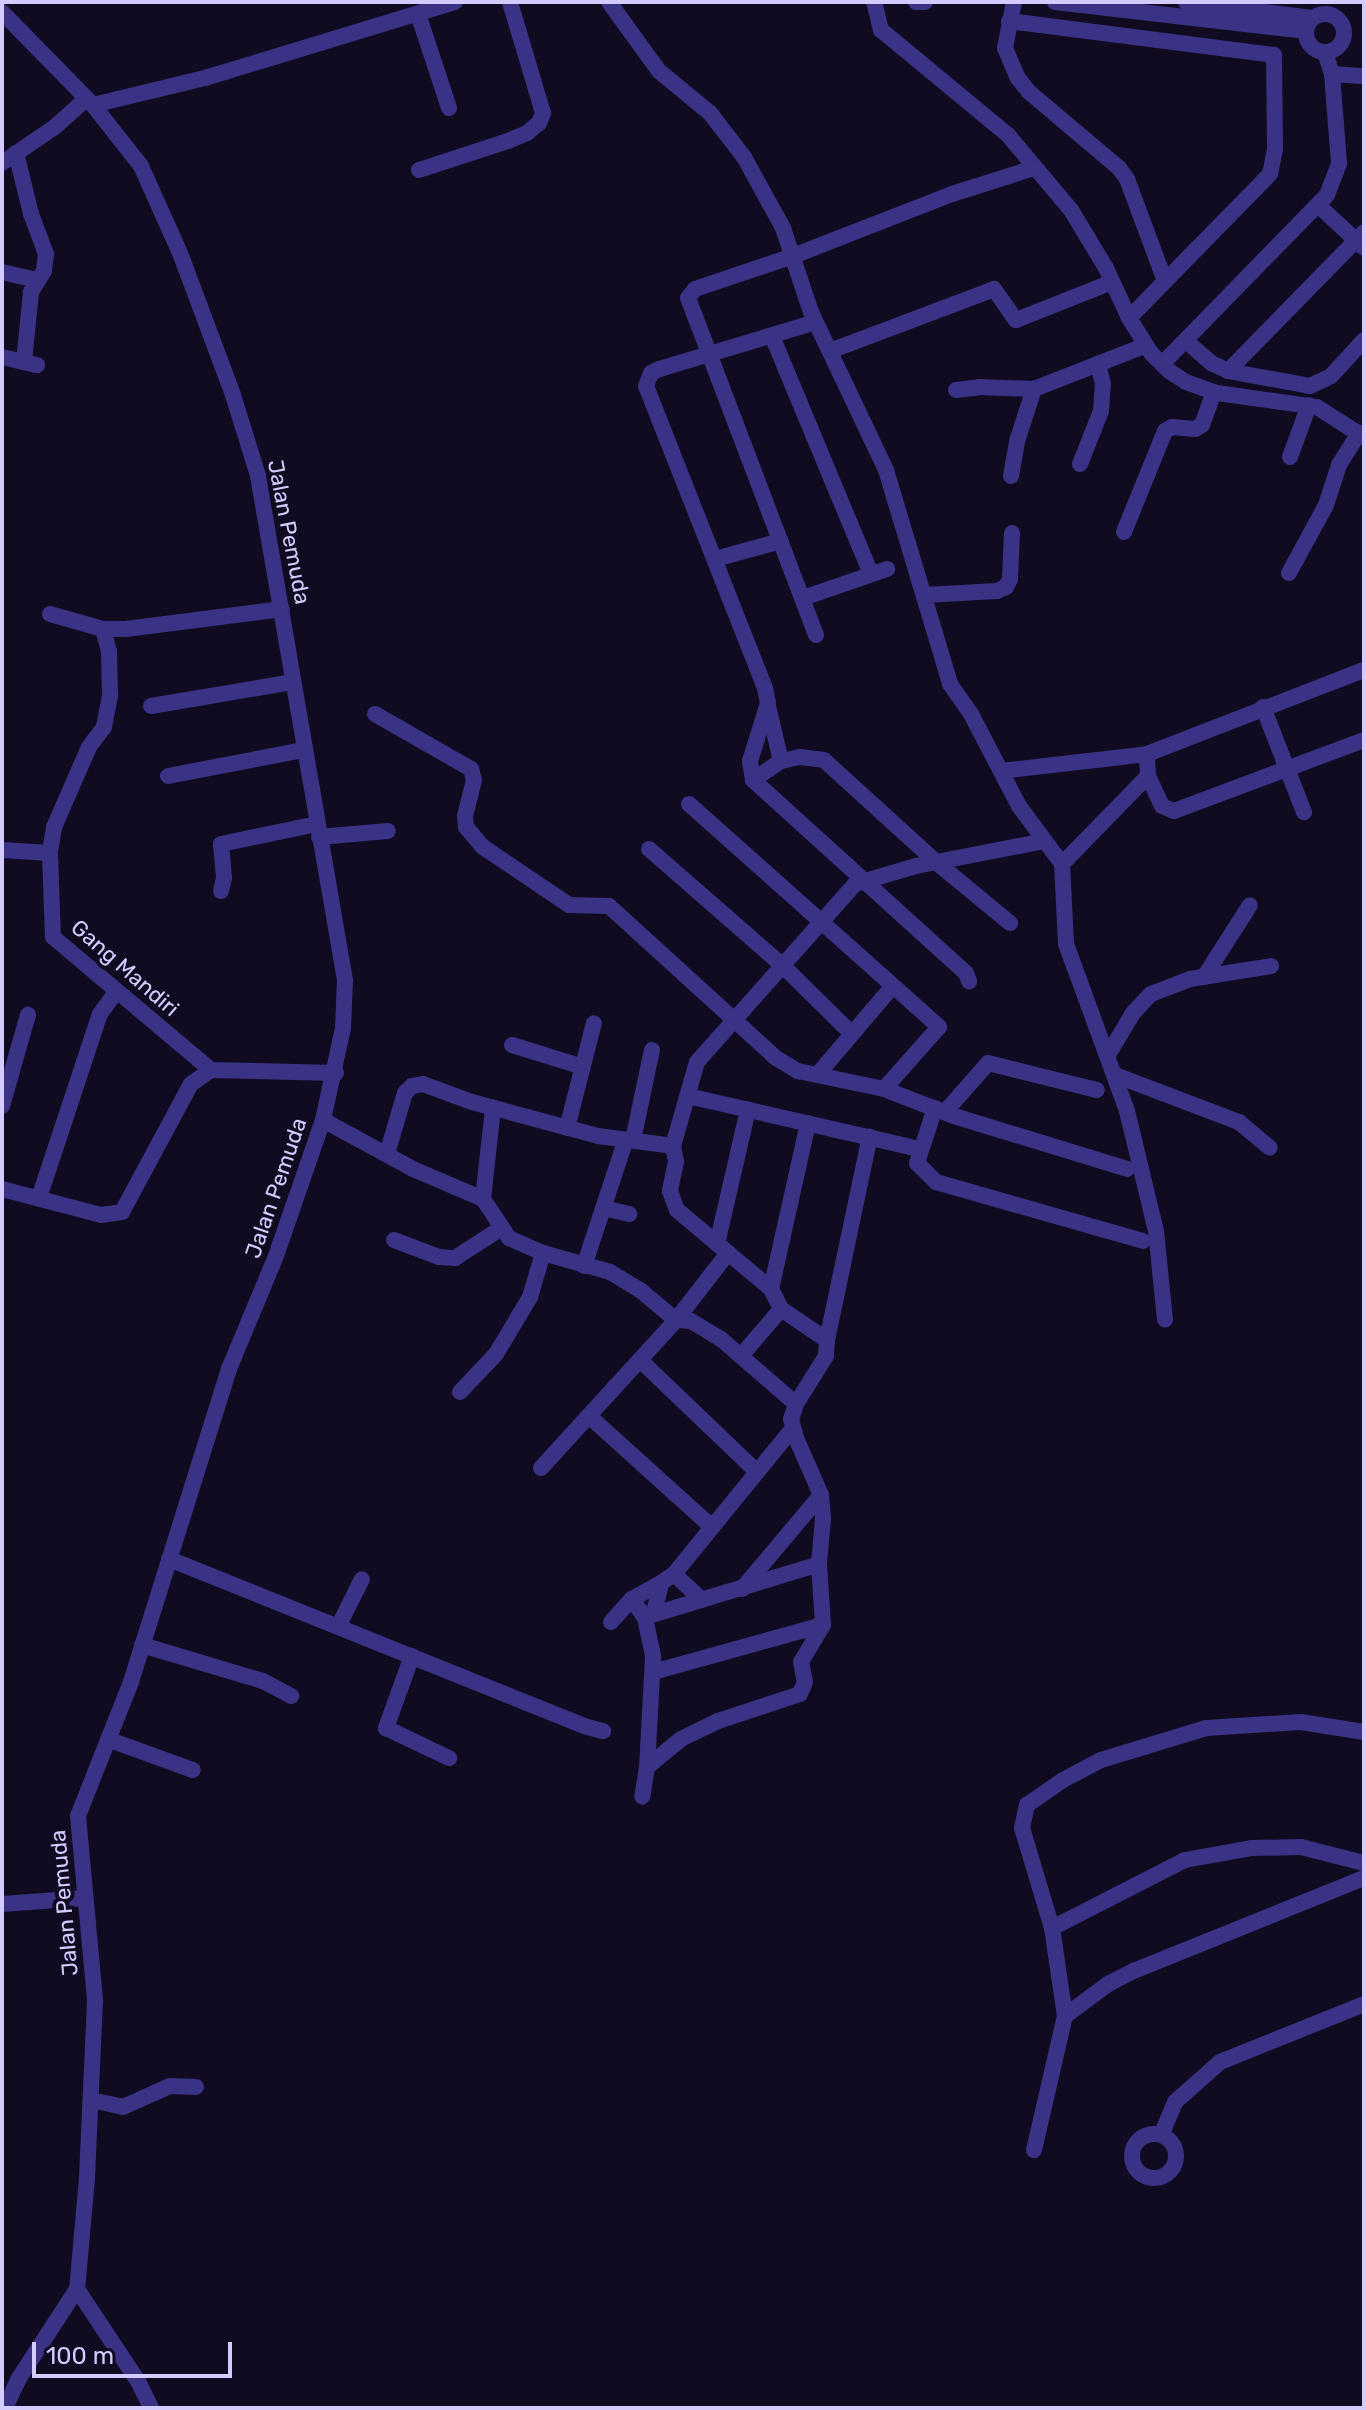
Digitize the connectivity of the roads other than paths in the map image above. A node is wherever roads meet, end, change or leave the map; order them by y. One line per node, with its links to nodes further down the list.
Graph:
1 (510, 2): 21 (street)
2 (609, 2): 24 (street)
3 (874, 2): 20 (street)
4 (916, 2): 5 (street)
5 (925, 2)
6 (1014, 2): 13 (street)
7 (1055, 2): 12 (street)
8 (1186, 2): 12 (street)
9 (452, 3): 11 (street)
10 (2, 12): 17 (street, Jalan Pemuda)
11 (418, 14): 17 (street); 18 (street)
12 (1317, 16): 14 (street); 14 (street)
13 (1009, 21): 27 (street); 27 (street)
14 (1325, 52): 15 (street)
15 (1332, 74): 16 (street); 22 (street)
16 (1364, 76)
17 (89, 102): 19 (street); 56 (street, Jalan Pemuda)
18 (449, 108)
19 (9, 158): 26 (street)
20 (1034, 168): 24 (street); 28 (street)
21 (419, 170)
22 (1318, 205): 23 (street); 33 (street)
23 (1361, 240): 40 (street)
24 (793, 256): 35 (street); 36 (street)
25 (2, 272): 26 (street)
26 (36, 280): 37 (street)
27 (1165, 281): 29 (street)
28 (1112, 282): 34 (street); 35 (street)
29 (1133, 314)
30 (806, 325): 31 (street)
31 (772, 336): 36 (street); 55 (street)
32 (1364, 340): 40 (street)
33 (1186, 341): 38 (street); 40 (street)
34 (1146, 345): 39 (street); 43 (street)
35 (830, 351): 54 (street)
36 (707, 354): 51 (street); 52 (street)
37 (2, 357)
38 (1167, 359)
39 (1098, 364): 41 (street); 47 (street)
40 (1228, 371)
41 (1034, 389): 42 (street); 48 (street)
42 (956, 390)
43 (1214, 392): 44 (street); 49 (street)
44 (1309, 405): 45 (street); 46 (street)
45 (1361, 435): 53 (street)
46 (1290, 457)
47 (1080, 464)
48 (1011, 476)
49 (1124, 532)
50 (1012, 533): 54 (street)
51 (781, 541): 52 (street); 55 (street)
52 (715, 559): 62 (street)
53 (1289, 573)
54 (924, 595): 71 (street)
55 (803, 598): 59 (street)
56 (282, 609): 58 (street); 61 (street, Jalan Pemuda)
57 (50, 614): 58 (street)
58 (103, 629): 82 (street, Gang Mandiri)
59 (816, 635)
60 (1364, 670): 64 (street)
61 (293, 682): 63 (street); 67 (street, Jalan Pemuda)
62 (768, 703): 69 (street); 74 (street)
63 (151, 706)
64 (1263, 707): 68 (street); 70 (street)
65 (375, 714): 97 (street)
66 (1364, 740): 70 (street)
67 (303, 750): 72 (street); 77 (street, Jalan Pemuda)
68 (1147, 754): 71 (street); 73 (street)
69 (781, 761): 74 (street); 83 (street)
70 (1289, 768): 73 (street); 76 (street)
71 (1001, 771): 79 (street)
72 (168, 776)
73 (1148, 776): 84 (street)
74 (753, 780): 85 (street)
75 (689, 804): 88 (street)
76 (1304, 812)
77 (318, 830): 78 (street); 86 (street); 106 (street, Jalan Pemuda)
78 (388, 831)
79 (1045, 841): 83 (street); 84 (street)
80 (649, 849): 90 (street)
81 (2, 850): 82 (street)
82 (50, 853): 95 (street, Gang Mandiri)
83 (936, 862): 85 (street); 89 (street)
84 (1062, 864): 103 (street)
85 (865, 881): 88 (street); 93 (street)
86 (221, 891)
87 (1250, 905): 92 (street)
88 (821, 921): 90 (street); 94 (street)
89 (1010, 923)
90 (782, 965): 97 (street); 99 (street)
91 (1271, 966): 92 (street)
92 (1204, 977): 103 (street)
93 (969, 981)
94 (892, 987): 99 (street); 109 (street)
95 (116, 992): 105 (street, Gang Mandiri); 127 (street)
96 (28, 1015): 102 (street)
97 (734, 1017): 107 (street); 111 (street)
98 (594, 1023): 104 (street)
99 (852, 1034): 107 (street)
100 (512, 1045): 104 (street)
101 (652, 1050): 120 (street)
102 (9, 1052): 112 (street)
103 (1108, 1055): 108 (street)
104 (583, 1067): 118 (street)
105 (211, 1070): 106 (street); 127 (street)
106 (336, 1073): 116 (street, Jalan Pemuda)
107 (818, 1074): 109 (street)
108 (1115, 1075): 122 (street); 140 (street)
109 (884, 1089): 115 (street)
110 (1097, 1090): 115 (street)
111 (688, 1096): 114 (street); 121 (street)
112 (2, 1106)
113 (493, 1108): 118 (street); 124 (street); 128 (street)
114 (748, 1110): 117 (street); 134 (street)
115 (940, 1110): 123 (street); 125 (street)
116 (323, 1120): 124 (street); 152 (street, Jalan Pemuda)
117 (808, 1123): 119 (street); 137 (street)
118 (567, 1128): 120 (street)
119 (870, 1136): 123 (street); 141 (street)
120 (629, 1141): 121 (street); 129 (street)
121 (673, 1146): 134 (street)
122 (1270, 1148)
123 (920, 1149): 133 (street)
124 (387, 1154): 128 (street)
125 (1127, 1169)
126 (2, 1189): 127 (street)
127 (39, 1198)
128 (483, 1199): 131 (street)
129 (603, 1208): 130 (street); 136 (street)
130 (629, 1214)
131 (500, 1229): 132 (street); 135 (street)
132 (394, 1240)
133 (1143, 1241)
134 (722, 1248): 137 (street); 139 (street)
135 (543, 1253): 136 (street); 144 (street)
136 (584, 1266): 139 (street)
137 (771, 1289): 138 (street)
138 (781, 1309): 141 (street); 142 (street)
139 (676, 1320): 142 (street); 143 (street)
140 (1165, 1320)
141 (827, 1340): 145 (street)
142 (741, 1356): 145 (street)
143 (640, 1360): 146 (street); 149 (street)
144 (460, 1392)
145 (796, 1404): 147 (street)
146 (589, 1416): 148 (street); 151 (street)
147 (793, 1428): 149 (street); 150 (street)
148 (541, 1468)
149 (757, 1472): 151 (street)
150 (821, 1495): 153 (street); 156 (street)
151 (712, 1527): 155 (street)
152 (169, 1559): 161 (street); 164 (street, Jalan Pemuda)
153 (819, 1564): 156 (street); 162 (street)
154 (362, 1579): 161 (street)
155 (667, 1579): 157 (street); 158 (street); 159 (street)
156 (741, 1590): 158 (street)
157 (632, 1599): 159 (street); 160 (street)
158 (702, 1600): 159 (street)
159 (649, 1615): 167 (street)
160 (611, 1622)
161 (339, 1625): 165 (street)
162 (823, 1625): 163 (street); 166 (street)
163 (792, 1635): 166 (street); 167 (street)
164 (142, 1645): 168 (street); 173 (street, Jalan Pemuda)
165 (412, 1656): 169 (street); 174 (street)
166 (801, 1662): 172 (street)
167 (653, 1672): 171 (street)
168 (291, 1696)
169 (603, 1731)
170 (1364, 1732): 182 (street)
171 (650, 1739): 172 (street); 175 (street)
172 (681, 1739): 175 (street)
173 (110, 1740): 176 (street); 180 (street, Jalan Pemuda)
174 (449, 1758)
175 (647, 1767): 177 (street)
176 (193, 1770)
177 (642, 1797)
178 (1364, 1863): 182 (street)
179 (1364, 1878): 184 (street)
180 (84, 1898): 181 (street); 186 (street, Jalan Pemuda)
181 (2, 1904)
182 (1052, 1928): 184 (street)
183 (1364, 2004): 187 (street)
184 (1065, 2016): 188 (street)
185 (196, 2087): 186 (street)
186 (91, 2100): 189 (street, Jalan Pemuda)
187 (1162, 2133)
188 (1034, 2150)
189 (77, 2289): 190 (street, Jalan Pemuda); 191 (street)
190 (5, 2408)
191 (151, 2408)

